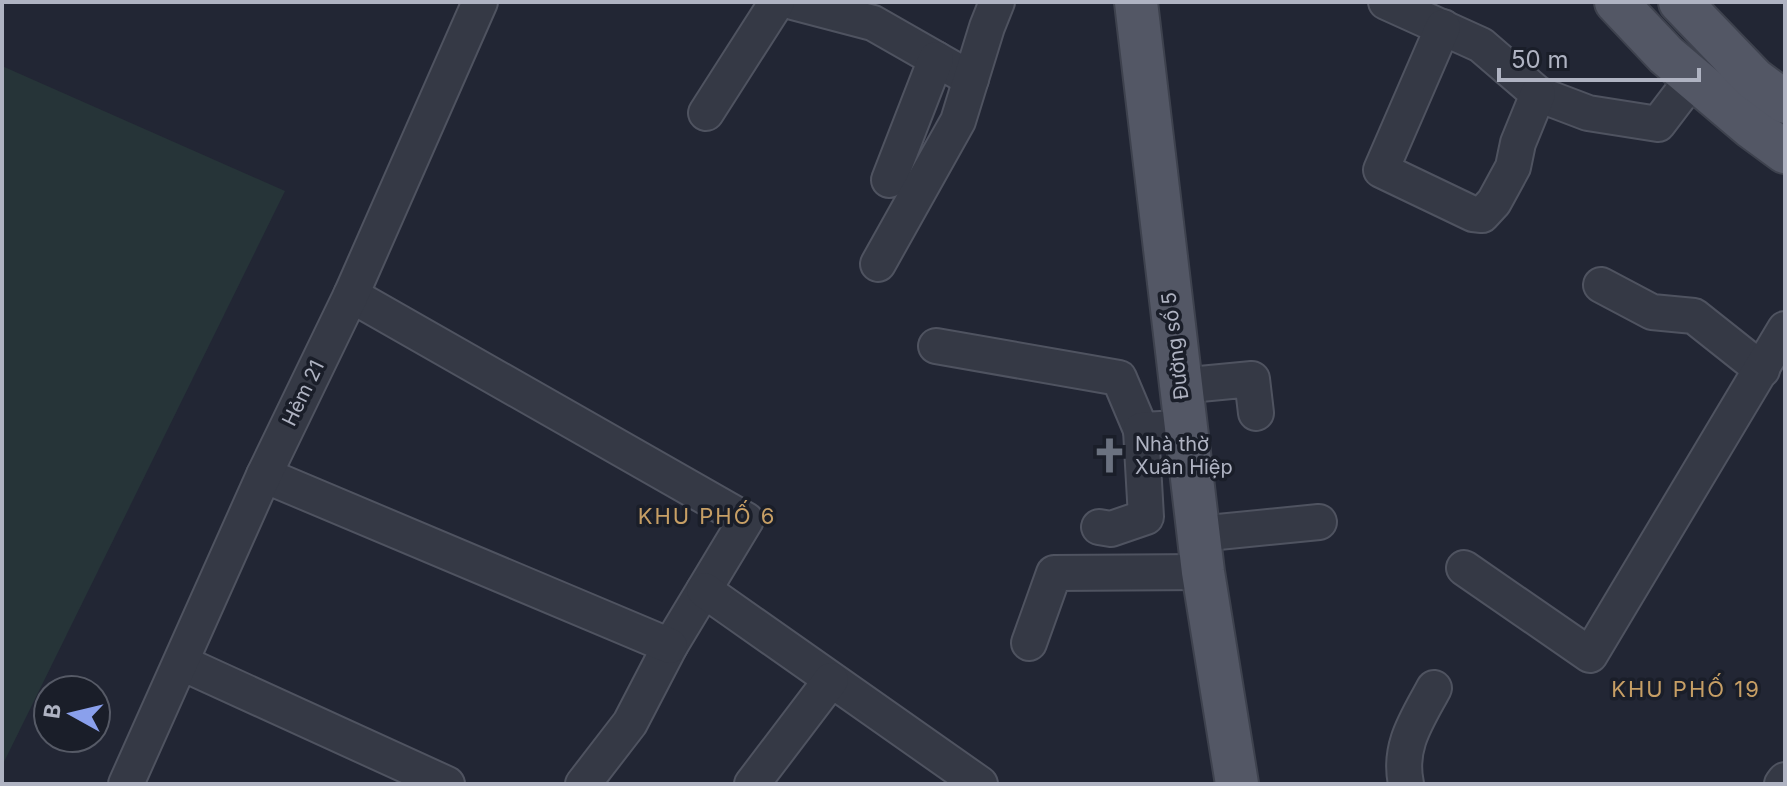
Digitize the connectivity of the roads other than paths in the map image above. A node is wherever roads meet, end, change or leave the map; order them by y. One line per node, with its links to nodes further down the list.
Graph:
1 (480, 2): 20 (street, Hẻm 21)
2 (777, 2): 15 (street)
3 (793, 2): 10 (street)
4 (997, 2): 12 (street)
5 (1136, 2): 24 (main road, Đường số 5)
6 (1386, 2): 9 (street)
7 (1616, 2): 11 (main road)
8 (1680, 2): 14 (main road)
9 (1443, 27): 13 (street); 13 (street)
10 (936, 59): 12 (street); 17 (street)
11 (1693, 78): 13 (street); 16 (main road)
12 (971, 79): 18 (street)
13 (1538, 94)
14 (1785, 102)
15 (706, 113)
16 (1785, 152)
17 (889, 180)
18 (878, 264)
19 (1601, 285): 23 (street)
20 (351, 295): 28 (street, Hẻm 21); 33 (street)
21 (1785, 329): 23 (street)
22 (936, 346): 27 (street)
23 (1762, 370): 32 (street)
24 (1179, 386): 25 (street); 26 (main road, Đường số 5)
25 (1256, 413)
26 (1186, 428): 27 (street); 31 (main road, Đường số 5)
27 (1141, 430): 30 (street)
28 (264, 475): 35 (street); 36 (street, Hẻm 21)
29 (1319, 522): 31 (street)
30 (1099, 527)
31 (1201, 553): 34 (street); 39 (main road, Đường số 5)
32 (1464, 568)
33 (704, 590): 35 (street); 37 (street)
34 (1029, 643)
35 (670, 646): 42 (street)
36 (182, 663): 40 (street, Hẻm 21); 41 (street)
37 (831, 680): 43 (street); 44 (street)
38 (1434, 688): 45 (street)
39 (1233, 781)
40 (126, 784)
41 (447, 784)
42 (583, 784)
43 (752, 784)
44 (980, 784)
45 (1406, 784)

